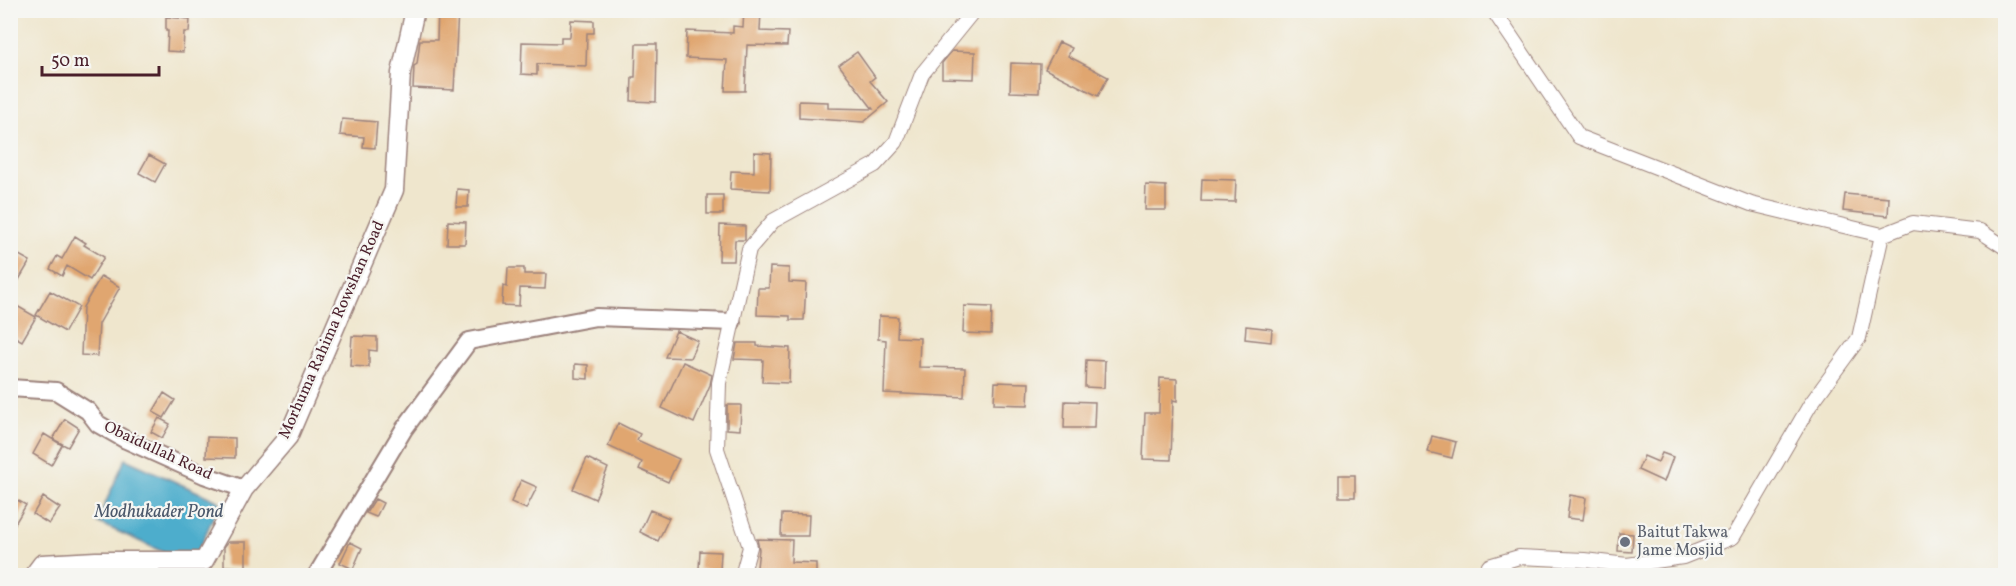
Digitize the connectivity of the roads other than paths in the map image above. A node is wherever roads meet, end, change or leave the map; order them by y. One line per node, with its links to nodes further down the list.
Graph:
1 (415, 10): 8 (main road, Morhuma Rahima Rowshan Road)
2 (974, 10): 6 (street)
3 (1493, 10): 4 (street)
4 (1882, 235): 5 (street); 12 (street)
5 (2006, 248)
6 (732, 322): 10 (street); 11 (street)
7 (10, 388): 8 (street, Obaidullah Road)
8 (244, 489): 9 (main road, Morhuma Rahima Rowshan Road)
9 (33, 576)
10 (316, 576)
11 (742, 576)
12 (1483, 576)

